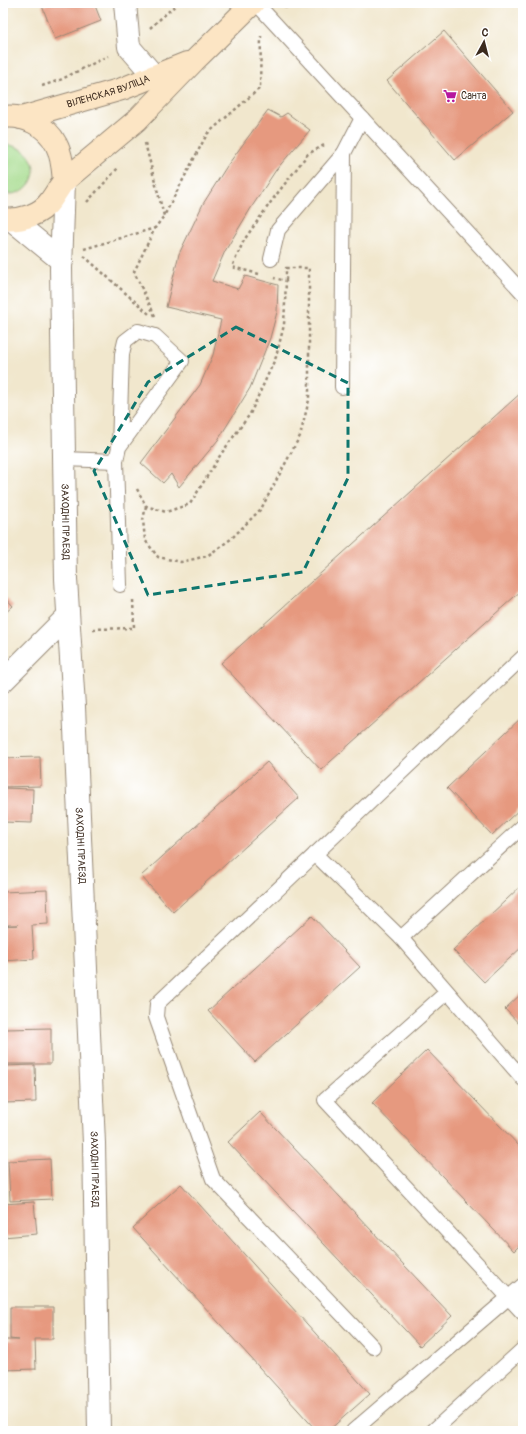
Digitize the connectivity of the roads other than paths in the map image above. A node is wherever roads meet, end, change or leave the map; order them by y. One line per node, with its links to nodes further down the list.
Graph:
1 (125, 3): 4 (street)
2 (254, 3): 3 (main road, ВІЛЕНСКАЯ ВУЛІЦА); 6 (lane)
3 (194, 61): 4 (main road, ВІЛЕНСКАЯ ВУЛІЦА); 8 (main road, ВІЛЕНСКАЯ ВУЛІЦА)
4 (154, 76): 5 (main road, ВІЛЕНСКАЯ ВУЛІЦА)
5 (12, 118): 8 (main road)
6 (362, 118): 7 (lane); 12 (lane)
7 (344, 153): 11 (lane); 13 (lane)
8 (64, 181): 9 (main road, ВІЛЕНСКАЯ ВУЛІЦА); 10 (street, ЗАХОДНІ ПРАЕЗД)
9 (6, 222): 10 (street)
10 (70, 256): 15 (street, ЗАХОДНІ ПРАЕЗД)
11 (271, 259)
12 (523, 293)
13 (342, 387)
14 (119, 447): 14 (lane); 16 (lane)
15 (64, 460): 16 (lane); 18 (street, ЗАХОДНІ ПРАЕЗД)
16 (116, 461): 17 (lane)
17 (120, 585)
18 (68, 616): 20 (street); 31 (street, ЗАХОДНІ ПРАЕЗД)
19 (523, 657): 22 (lane)
20 (3, 681)
21 (523, 826): 23 (lane)
22 (315, 854): 23 (lane); 29 (lane)
23 (401, 938): 24 (lane)
24 (447, 992): 25 (lane); 27 (lane)
25 (523, 1079)
26 (523, 1285): 27 (lane)
27 (510, 1298): 28 (lane); 32 (lane)
28 (523, 1313)
29 (373, 1347)
30 (523, 1349): 33 (lane)
31 (98, 1431)
32 (353, 1431)
33 (433, 1431)

